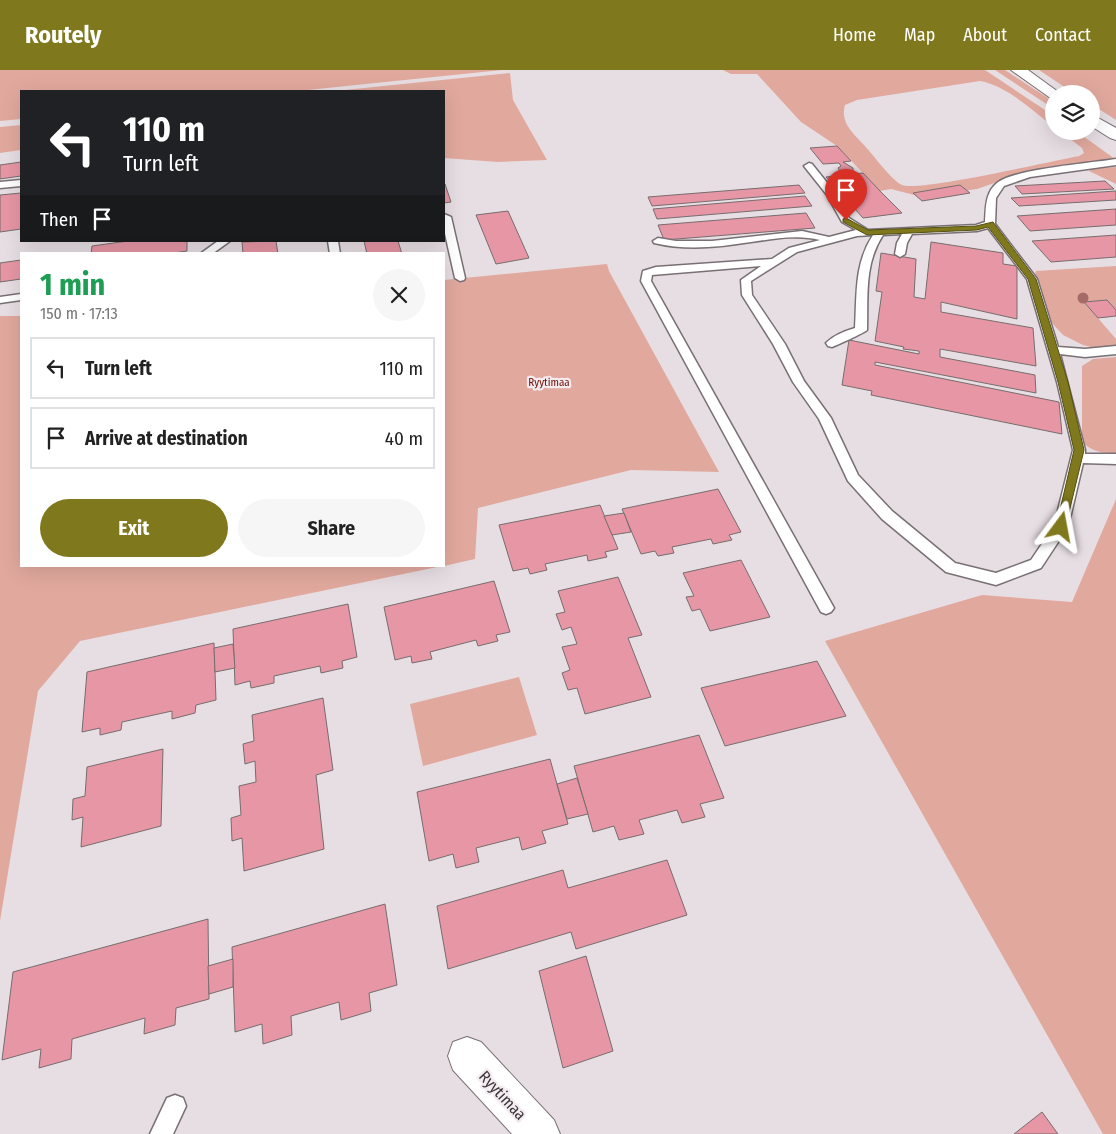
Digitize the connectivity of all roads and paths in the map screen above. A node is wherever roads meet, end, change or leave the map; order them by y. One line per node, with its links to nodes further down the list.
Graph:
1 (1018, 70): 2 (main road)
2 (1045, 88)
3 (1100, 125): 4 (main road)
4 (1116, 135)
5 (1116, 162): 10 (lane)
6 (809, 166): 13 (lane)
7 (20, 183): 8 (lane)
8 (0, 185)
9 (445, 217): 20 (lane)
10 (990, 224): 11 (lane); 24 (lane)
11 (909, 231): 12 (lane); 18 (lane)
12 (880, 232): 13 (lane); 23 (lane)
13 (867, 233): 14 (lane)
14 (831, 239): 15 (lane); 19 (lane)
15 (658, 241)
16 (224, 242): 17 (lane)
17 (209, 252)
18 (900, 254)
19 (774, 262): 26 (lane); 28 (lane)
20 (460, 278)
21 (20, 296): 22 (lane)
22 (0, 300)
23 (832, 343)
24 (1053, 350): 25 (lane); 26 (lane)
25 (1116, 350)
26 (1077, 458): 27 (lane)
27 (1116, 459)
28 (826, 608)
29 (467, 1056): 32 (main road, Ryytimaa)
30 (174, 1106): 31 (lane)
31 (161, 1134)
32 (540, 1134)

